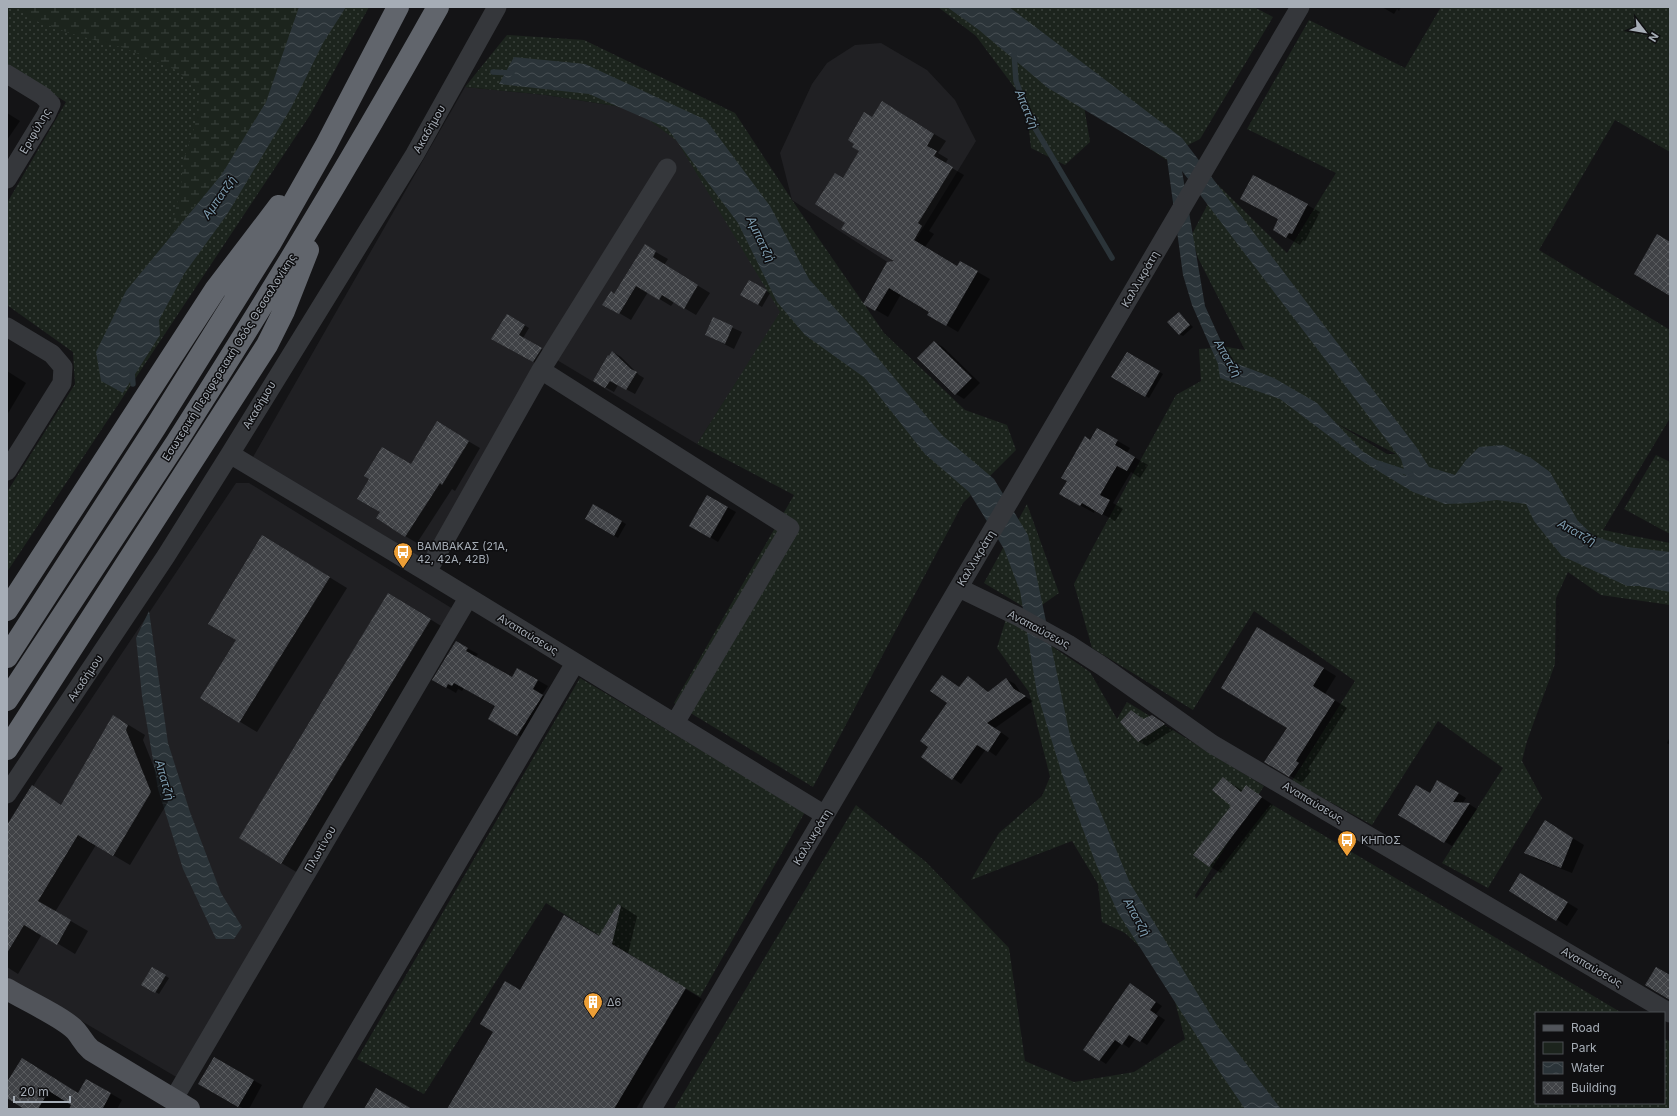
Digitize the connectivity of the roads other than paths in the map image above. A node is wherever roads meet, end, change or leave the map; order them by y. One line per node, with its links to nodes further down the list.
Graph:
1 (398, 7): 6 (highway)
2 (438, 7): 9 (highway, Εσωτερική Περιφερειακή Οδός Θεσσαλονίκης)
3 (497, 7): 12 (street, Ακαδήμου)
4 (1300, 7): 15 (street, Καλλικράτη)
5 (7, 74): 8 (street, Εριφύλης)
6 (326, 147): 17 (highway); 18 (highway)
7 (667, 168): 11 (street)
8 (7, 179)
9 (329, 195): 20 (highway, Εσωτερική Περιφερειακή Οδός Θεσσαλονίκης); 22 (highway)
10 (7, 327): 13 (street)
11 (541, 370): 14 (street); 21 (street)
12 (230, 454): 14 (street, Αναπαύσεως); 23 (street, Ακαδήμου)
13 (7, 471)
14 (427, 572): 16 (street, Αναπαύσεως)
15 (959, 588): 24 (street, Καλλικράτη); 26 (street, Αναπαύσεως)
16 (468, 598): 19 (street, Αναπαύσεως); 27 (street, Πλωτίνου)
17 (7, 610)
18 (7, 657)
19 (575, 663): 21 (street, Αναπαύσεως); 28 (street)
20 (7, 700)
21 (675, 724): 24 (street, Αναπαύσεως)
22 (7, 749)
23 (7, 794)
24 (826, 815): 29 (street, Καλλικράτη)
25 (7, 989): 27 (main road)
26 (1670, 1013)
27 (181, 1104)
28 (312, 1109)
29 (652, 1109)

